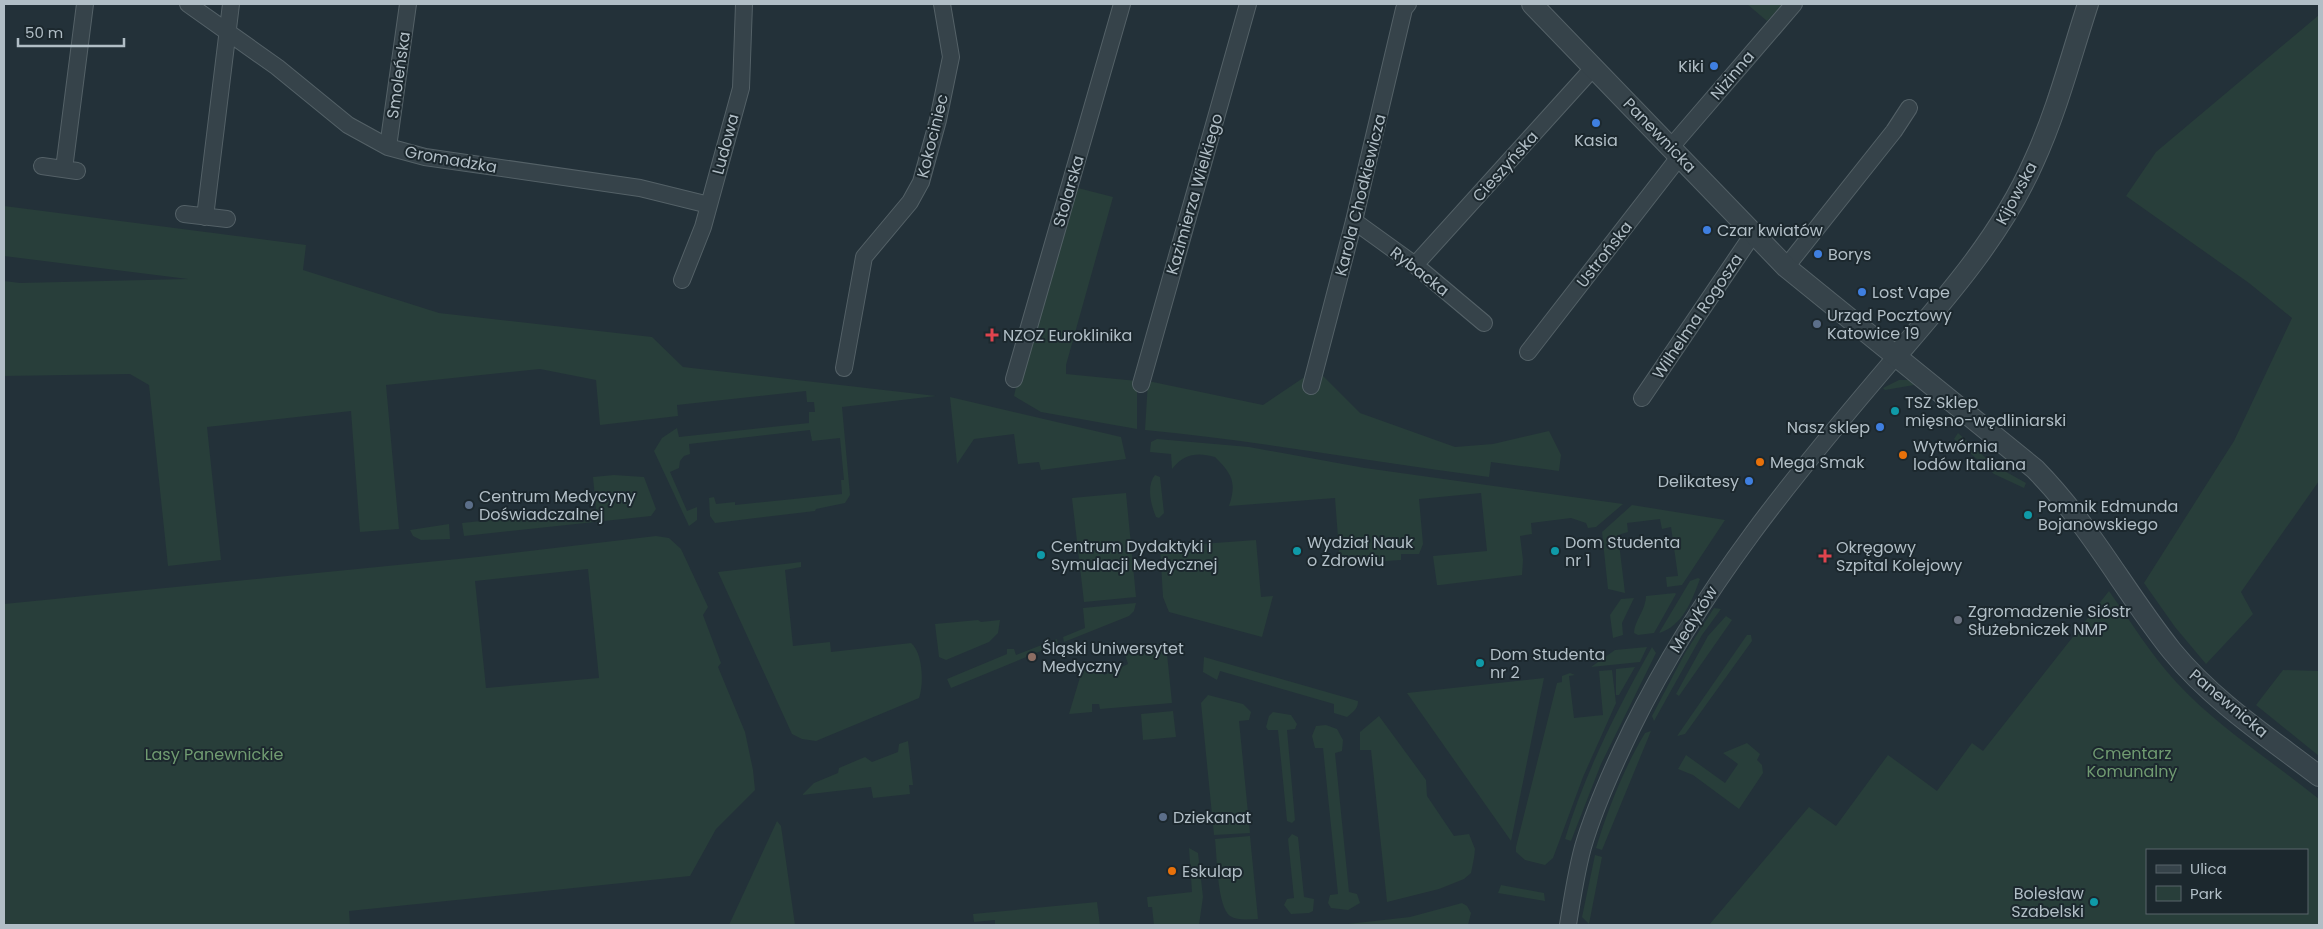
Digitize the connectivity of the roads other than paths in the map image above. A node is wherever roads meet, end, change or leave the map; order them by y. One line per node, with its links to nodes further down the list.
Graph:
1 (85, 4): 18 (street)
2 (188, 4): 13 (street, Gromadzka)
3 (231, 4): 13 (street)
4 (408, 4): 16 (street, Smoleńska)
5 (744, 4): 19 (street, Ludowa)
6 (942, 4): 31 (street, Kokociniec)
7 (1122, 4): 32 (street, Stolarska)
8 (1248, 4): 33 (street, Kazimierza Wielkiego)
9 (1408, 4): 23 (street, Karola Chodkiewicza)
10 (1532, 4): 14 (street, Panewnicka)
11 (1794, 4): 17 (street, Nizinna)
12 (2088, 4): 30 (street, Kijowska)
13 (228, 32): 16 (street, Gromadzka); 21 (street)
14 (1594, 67): 17 (street, Panewnicka); 25 (street, Cieszyńska)
15 (1909, 108): 26 (street)
16 (388, 147): 19 (street, Gromadzka)
17 (1675, 152): 24 (street, Panewnicka); 29 (street, Ustrońska)
18 (42, 166)
19 (708, 205): 27 (street, Ludowa)
20 (184, 214): 21 (street)
21 (205, 217): 22 (street)
22 (227, 219)
23 (1354, 221): 25 (street, Rybacka); 34 (street, Karola Chodkiewicza)
24 (1753, 234): 26 (street, Panewnicka); 35 (street, Wilhelma Rogosza)
25 (1415, 265): 28 (street, Rybacka)
26 (1786, 268): 30 (street, Panewnicka)
27 (682, 280)
28 (1484, 323)
29 (1528, 352)
30 (1897, 355): 36 (street, Panewnicka); 37 (street, Medyków)
31 (844, 368)
32 (1014, 379)
33 (1141, 384)
34 (1311, 386)
35 (1642, 398)
36 (2319, 776)
37 (1568, 925)

